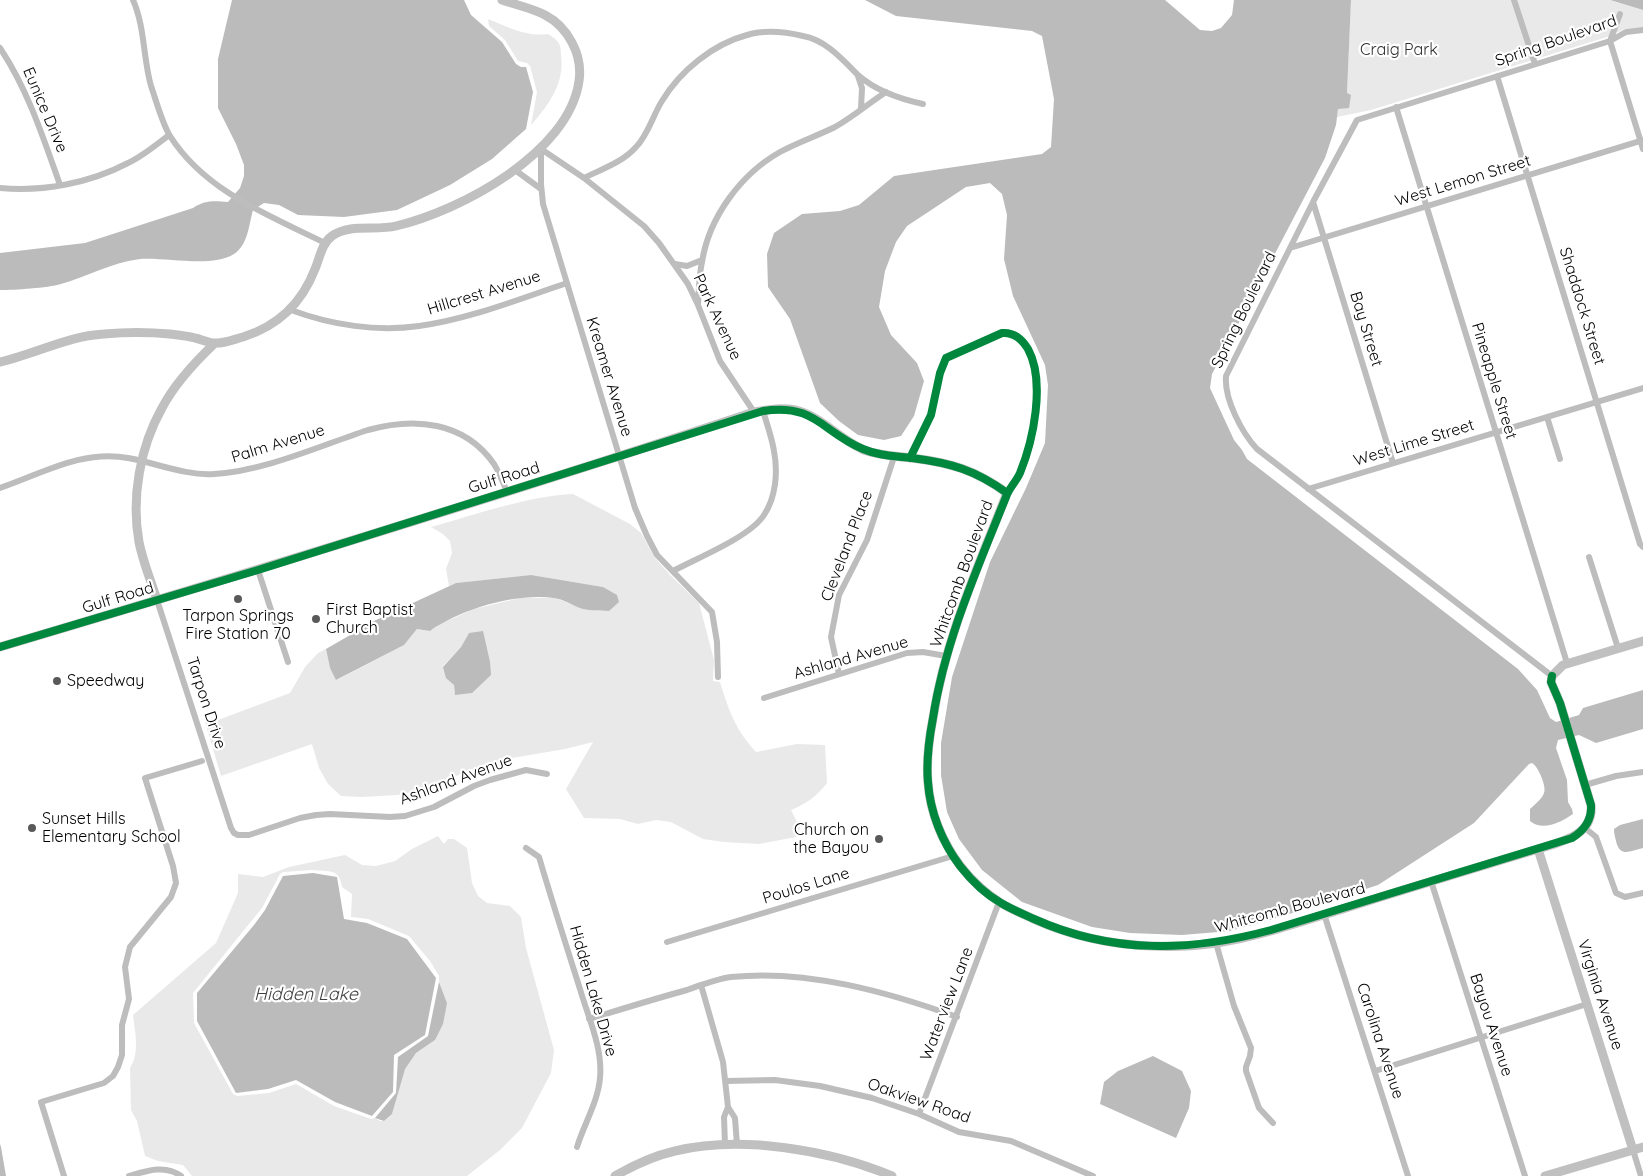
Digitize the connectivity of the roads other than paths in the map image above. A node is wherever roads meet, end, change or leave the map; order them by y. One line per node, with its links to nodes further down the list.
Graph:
1 (133, 0): 15 (street)
2 (505, 0): 17 (street)
3 (1514, 0): 8 (street)
4 (1620, 14): 6 (street)
5 (1643, 30): 6 (street, Spring Boulevard)
6 (1610, 41): 8 (street, Spring Boulevard); 16 (street)
7 (0, 48): 22 (street, Eunice Drive)
8 (1534, 64): 10 (street, Spring Boulevard)
9 (858, 74): 11 (street); 14 (street); 21 (street)
10 (1498, 76): 13 (street, Spring Boulevard); 20 (street, Shaddock Street)
11 (886, 92): 12 (street); 14 (street)
12 (923, 104)
13 (1396, 107): 25 (street, Spring Boulevard); 26 (street, Pineapple Street)
14 (861, 109): 30 (street)
15 (169, 135): 22 (street); 28 (street)
16 (1642, 141): 18 (street); 20 (street, West Lemon Street)
17 (541, 148): 19 (street); 21 (street, Park Avenue); 24 (street, Kreamer Avenue)
18 (1643, 149)
19 (515, 170): 24 (street); 28 (street)
20 (1528, 176): 26 (street, West Lemon Street); 38 (street, Shaddock Street)
21 (584, 178): 31 (street, Park Avenue)
22 (60, 185): 23 (street)
23 (0, 188)
24 (541, 189): 32 (street, Kreamer Avenue)
25 (1313, 202): 27 (street, Bay Street); 29 (street, Spring Boulevard)
26 (1426, 206): 27 (street, West Lemon Street); 41 (street, Pineapple Street)
27 (1324, 237): 29 (street, West Lemon Street); 47 (street, Bay Street)
28 (325, 243): 34 (street)
29 (1290, 248): 49 (street, Spring Boulevard)
30 (702, 260): 31 (street); 33 (street)
31 (675, 264): 33 (street, Park Avenue)
32 (567, 283): 34 (street, Hillcrest Avenue); 42 (street, Kreamer Avenue)
33 (698, 305): 39 (street, Park Avenue)
34 (291, 310): 35 (street)
35 (215, 343): 36 (street); 46 (street, Tarpon Drive)
36 (0, 362)
37 (1643, 388): 38 (street, West Lime Street)
38 (1597, 402): 40 (street, West Lime Street); 52 (street, Shaddock Street)
39 (758, 411): 42 (street, Gulf Road); 43 (street, Gulf Road); 55 (street, Park Avenue)
40 (1547, 417): 41 (street, West Lime Street); 45 (street)
41 (1496, 433): 47 (street, West Lime Street); 62 (street, Pineapple Street)
42 (619, 457): 50 (street, Gulf Road); 55 (street, Kreamer Avenue)
43 (894, 457): 44 (street, Gulf Road); 63 (street, Cleveland Place)
44 (910, 458): 51 (street, Gulf Road); 51 (street, Whitcomb Boulevard)
45 (1560, 459)
46 (142, 461): 48 (street, Palm Avenue); 50 (street, Palm Avenue); 56 (street, Tarpon Drive)
47 (1393, 463): 49 (street, West Lime Street)
48 (0, 488)
49 (1308, 489): 64 (street, Spring Boulevard)
50 (507, 492): 54 (street, Gulf Road)
51 (1007, 493): 60 (street, Whitcomb Boulevard)
52 (1642, 546)
53 (1589, 556): 59 (street)
54 (258, 570): 56 (street, Gulf Road); 61 (street)
55 (672, 570): 65 (street, Kreamer Avenue)
56 (157, 600): 58 (street, Gulf Road); 71 (street, Tarpon Drive)
57 (1643, 641): 59 (street)
58 (0, 647)
59 (1618, 648): 62 (street)
60 (946, 656): 63 (street, Ashland Avenue); 75 (street, Whitcomb Boulevard)
61 (288, 662)
62 (1567, 664): 64 (street)
63 (839, 674): 66 (street, Ashland Avenue)
64 (1552, 676): 70 (street)
65 (718, 678)
66 (764, 698)
67 (202, 761): 97 (street)
68 (1643, 772): 70 (street)
69 (547, 774): 71 (street, Ashland Avenue)
70 (1585, 786): 72 (street)
71 (231, 828)
72 (1585, 828): 74 (street, Whitcomb Boulevard); 77 (street)
73 (526, 848): 85 (street, Hidden Lake Drive)
74 (1538, 849): 76 (street, Whitcomb Boulevard); 83 (street, Virginia Avenue)
75 (953, 856): 78 (street, Whitcomb Boulevard); 80 (street, Poulos Lane)
76 (1431, 881): 79 (street, Whitcomb Boulevard); 86 (street, Bayou Avenue)
77 (1643, 893)
78 (1000, 902): 81 (street, Whitcomb Boulevard); 84 (street, Waterview Lane)
79 (1324, 914): 81 (street, Whitcomb Boulevard); 87 (street, Carolina Avenue)
80 (667, 942)
81 (1216, 943): 91 (street)
82 (701, 985): 84 (street); 85 (street); 88 (street)
83 (1587, 1004): 86 (street); 96 (street, Virginia Avenue)
84 (957, 1017): 90 (street, Waterview Lane)
85 (589, 1019): 94 (street, Hidden Lake Drive)
86 (1481, 1037): 87 (street); 104 (street, Bayou Avenue)
87 (1375, 1071): 103 (street, Carolina Avenue)
88 (726, 1081): 89 (street); 90 (street, Oakview Road)
89 (728, 1107): 92 (street); 93 (street)
90 (919, 1114): 102 (street, Oakview Road)
91 (1273, 1123)
92 (725, 1145): 93 (street); 100 (street)
93 (737, 1145): 101 (street)
94 (577, 1147)
95 (1643, 1147): 96 (street)
96 (1633, 1150): 105 (street); 106 (street)
97 (64, 1176)
98 (129, 1176): 99 (street)
99 (181, 1176)
100 (615, 1176)
101 (892, 1176)
102 (1093, 1176)
103 (1408, 1176)
104 (1525, 1176)
105 (1545, 1176)
106 (1641, 1176)

